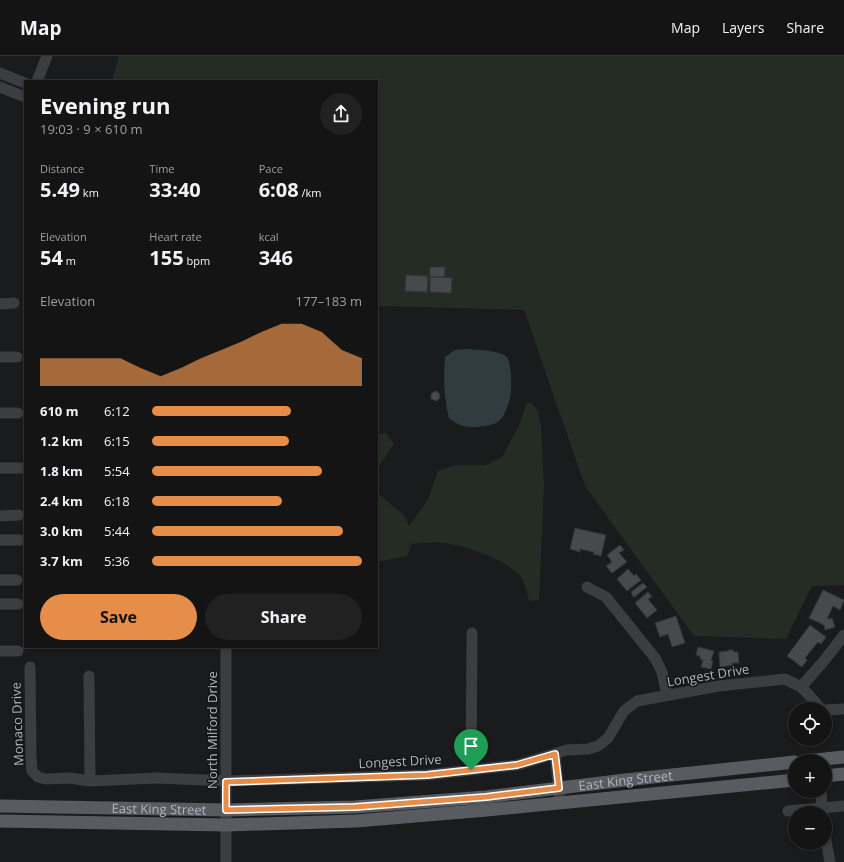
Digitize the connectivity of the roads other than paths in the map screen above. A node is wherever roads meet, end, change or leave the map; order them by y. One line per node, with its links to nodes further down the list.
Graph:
1 (47, 56): 3 (street)
2 (0, 73): 4 (street)
3 (37, 80)
4 (24, 82)
5 (0, 87): 6 (street)
6 (24, 97)
7 (14, 303): 8 (street)
8 (0, 304)
9 (0, 357): 10 (street)
10 (17, 357)
11 (0, 413): 12 (street)
12 (18, 413)
13 (0, 468): 14 (street)
14 (22, 468)
15 (19, 515): 16 (street)
16 (0, 516)
17 (0, 540): 18 (street)
18 (20, 540)
19 (0, 580): 20 (street)
20 (17, 580)
21 (587, 587): 32 (street)
22 (0, 604): 23 (street)
23 (18, 604)
24 (472, 633): 40 (street)
25 (844, 635): 31 (street)
26 (226, 648): 46 (street, North Milford Drive)
27 (0, 651): 28 (street)
28 (18, 651)
29 (30, 668): 43 (street, Monaco Drive)
30 (89, 676): 44 (street)
31 (801, 687): 32 (street, Longest Drive); 33 (street, Longest Drive)
32 (667, 695): 36 (street, Longest Drive)
33 (815, 702)
34 (844, 709): 35 (street)
35 (832, 710)
36 (555, 754): 40 (street, Longest Drive); 47 (street)
37 (844, 757): 38 (main road)
38 (832, 758)
39 (788, 763): 47 (main road, East King Street)
40 (471, 770): 46 (street, Longest Drive)
41 (844, 774): 42 (main road)
42 (832, 775)
43 (38, 777): 44 (street, Longest Drive)
44 (90, 781): 46 (street, Longest Drive)
45 (788, 781): 48 (main road, East King Street)
46 (226, 782): 52 (street, North Milford Drive)
47 (559, 788): 48 (street); 52 (main road, East King Street)
48 (560, 803): 54 (main road, East King Street)
49 (0, 806): 52 (main road, East King Street)
50 (844, 806): 51 (street)
51 (832, 808)
52 (226, 810): 54 (street, North Milford Drive)
53 (0, 821): 54 (main road, East King Street)
54 (226, 825): 56 (street, North Milford Drive)
55 (828, 850): 57 (street)
56 (226, 862)
57 (830, 862)

